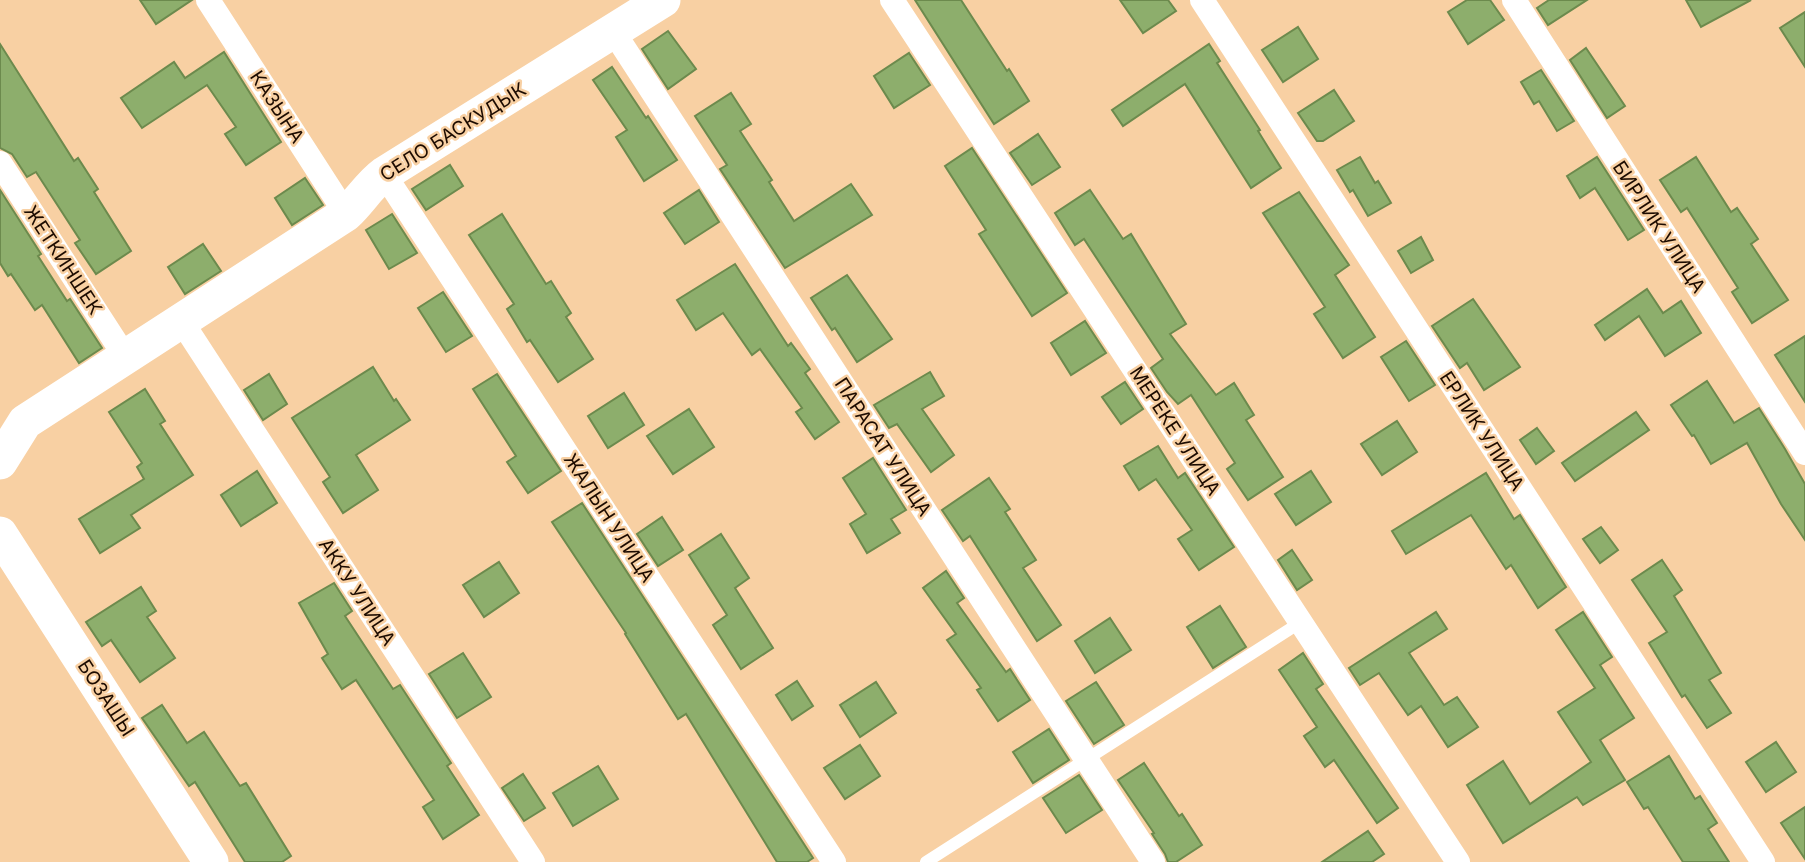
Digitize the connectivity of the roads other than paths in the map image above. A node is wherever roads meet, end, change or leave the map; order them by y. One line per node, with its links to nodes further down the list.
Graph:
1 (208, 0): 9 (street, КАЗЫНА)
2 (663, 0): 6 (street, СЕЛО БАСКУДЫК)
3 (892, 0): 15 (street, МЕРЕКЕ УЛИЦА)
4 (1202, 0): 23 (street, ЕРЛИК УЛИЦА)
5 (1514, 0): 12 (street, БИРЛИК УЛИЦА)
6 (613, 31): 8 (street, СЕЛО БАСКУДЫК); 16 (street, ПАРАСАТ УЛИЦА)
7 (0, 163): 11 (street, ЖЕТКИНШЕК)
8 (384, 174): 9 (street, СЕЛО БАСКУДЫК); 19 (street, ЖАЛЫН УЛИЦА)
9 (346, 214): 10 (street, СЕЛО БАСКУДЫК)
10 (182, 322): 11 (street); 18 (street, АККУ УЛИЦА)
11 (126, 358): 13 (street)
12 (1805, 453)
13 (0, 462)
14 (0, 534): 17 (street, БОЗАШЫ)
15 (1301, 622): 16 (lane); 22 (street, МЕРЕКЕ УЛИЦА)
16 (1087, 760): 20 (lane); 21 (street, ПАРАСАТ УЛИЦА)
17 (211, 862)
18 (533, 862)
19 (834, 862)
20 (926, 862)
21 (1153, 862)
22 (1458, 862)
23 (1763, 862)

